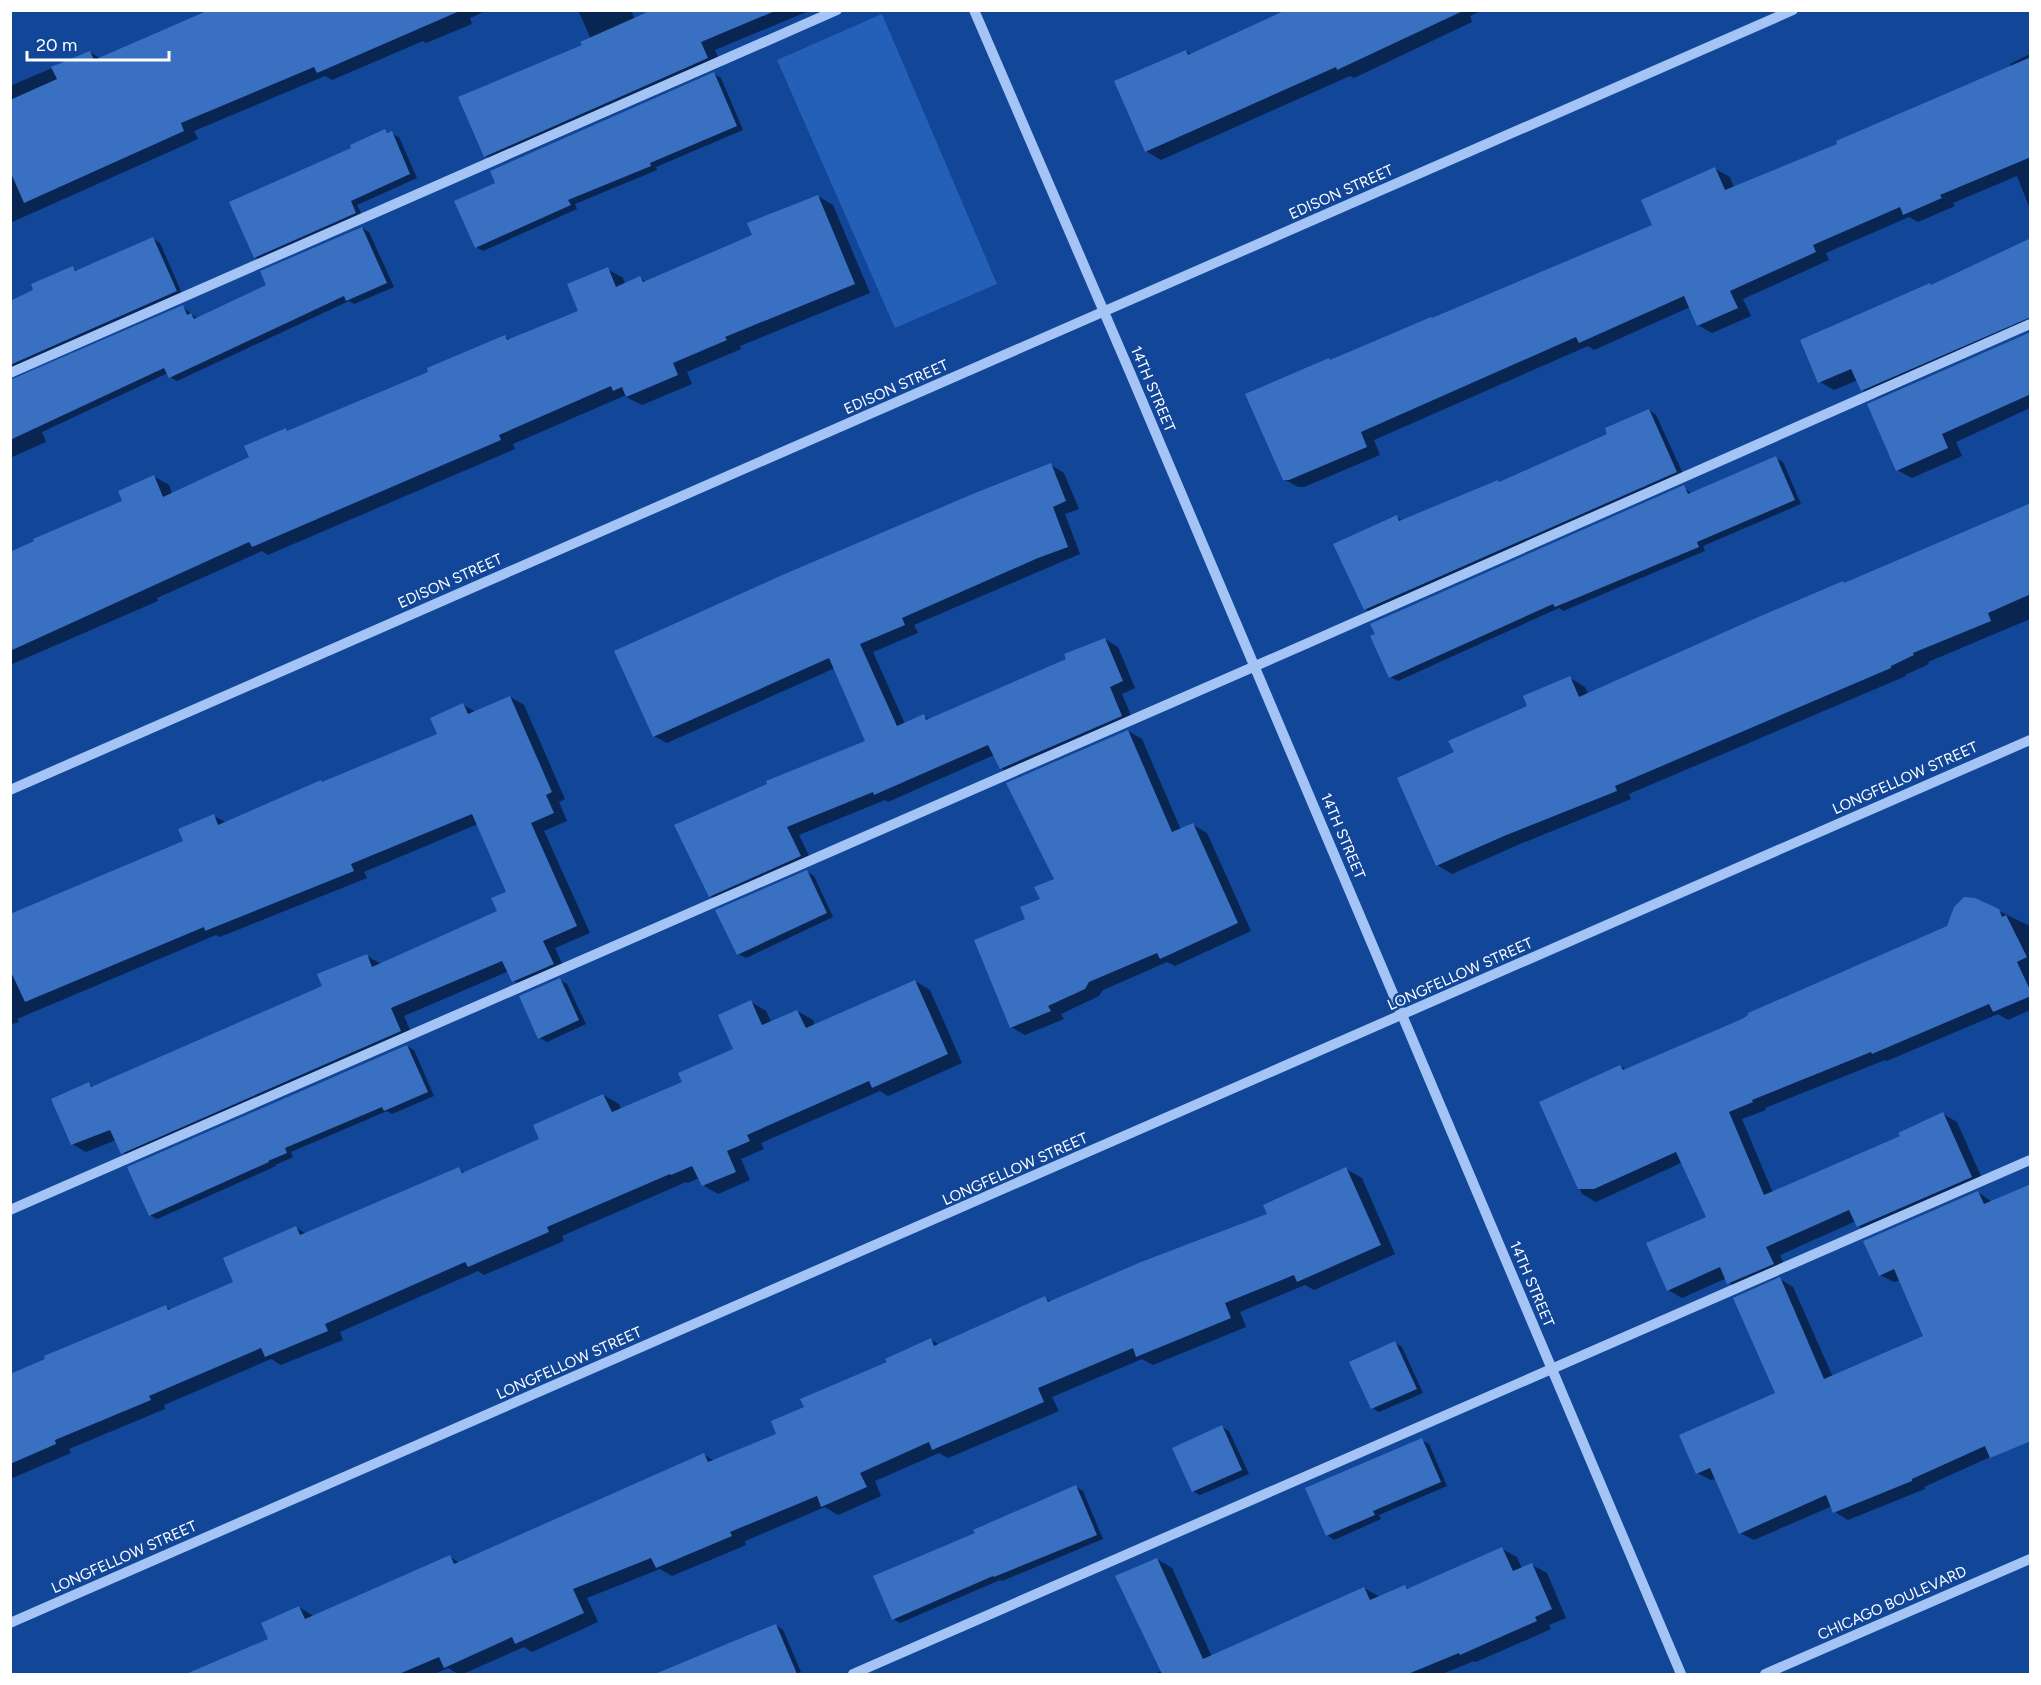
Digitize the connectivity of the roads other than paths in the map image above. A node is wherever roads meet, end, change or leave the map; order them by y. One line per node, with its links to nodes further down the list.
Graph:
1 (837, 10): 6 (street)
2 (974, 10): 4 (street, 14TH STREET)
3 (1793, 10): 4 (street, EDISON STREET)
4 (1104, 312): 7 (street, 14TH STREET); 9 (street, EDISON STREET)
5 (2031, 324): 7 (street)
6 (10, 373)
7 (1254, 667): 10 (street, 14TH STREET); 12 (street)
8 (2031, 740): 10 (street, LONGFELLOW STREET)
9 (10, 790)
10 (1402, 1016): 13 (street, 14TH STREET); 15 (street, LONGFELLOW STREET)
11 (2031, 1160): 13 (street)
12 (10, 1210)
13 (1551, 1368): 16 (street); 17 (street, 14TH STREET)
14 (2031, 1558): 18 (street, CHICAGO BOULEVARD)
15 (10, 1623)
16 (853, 1674)
17 (1681, 1674)
18 (1766, 1674)

